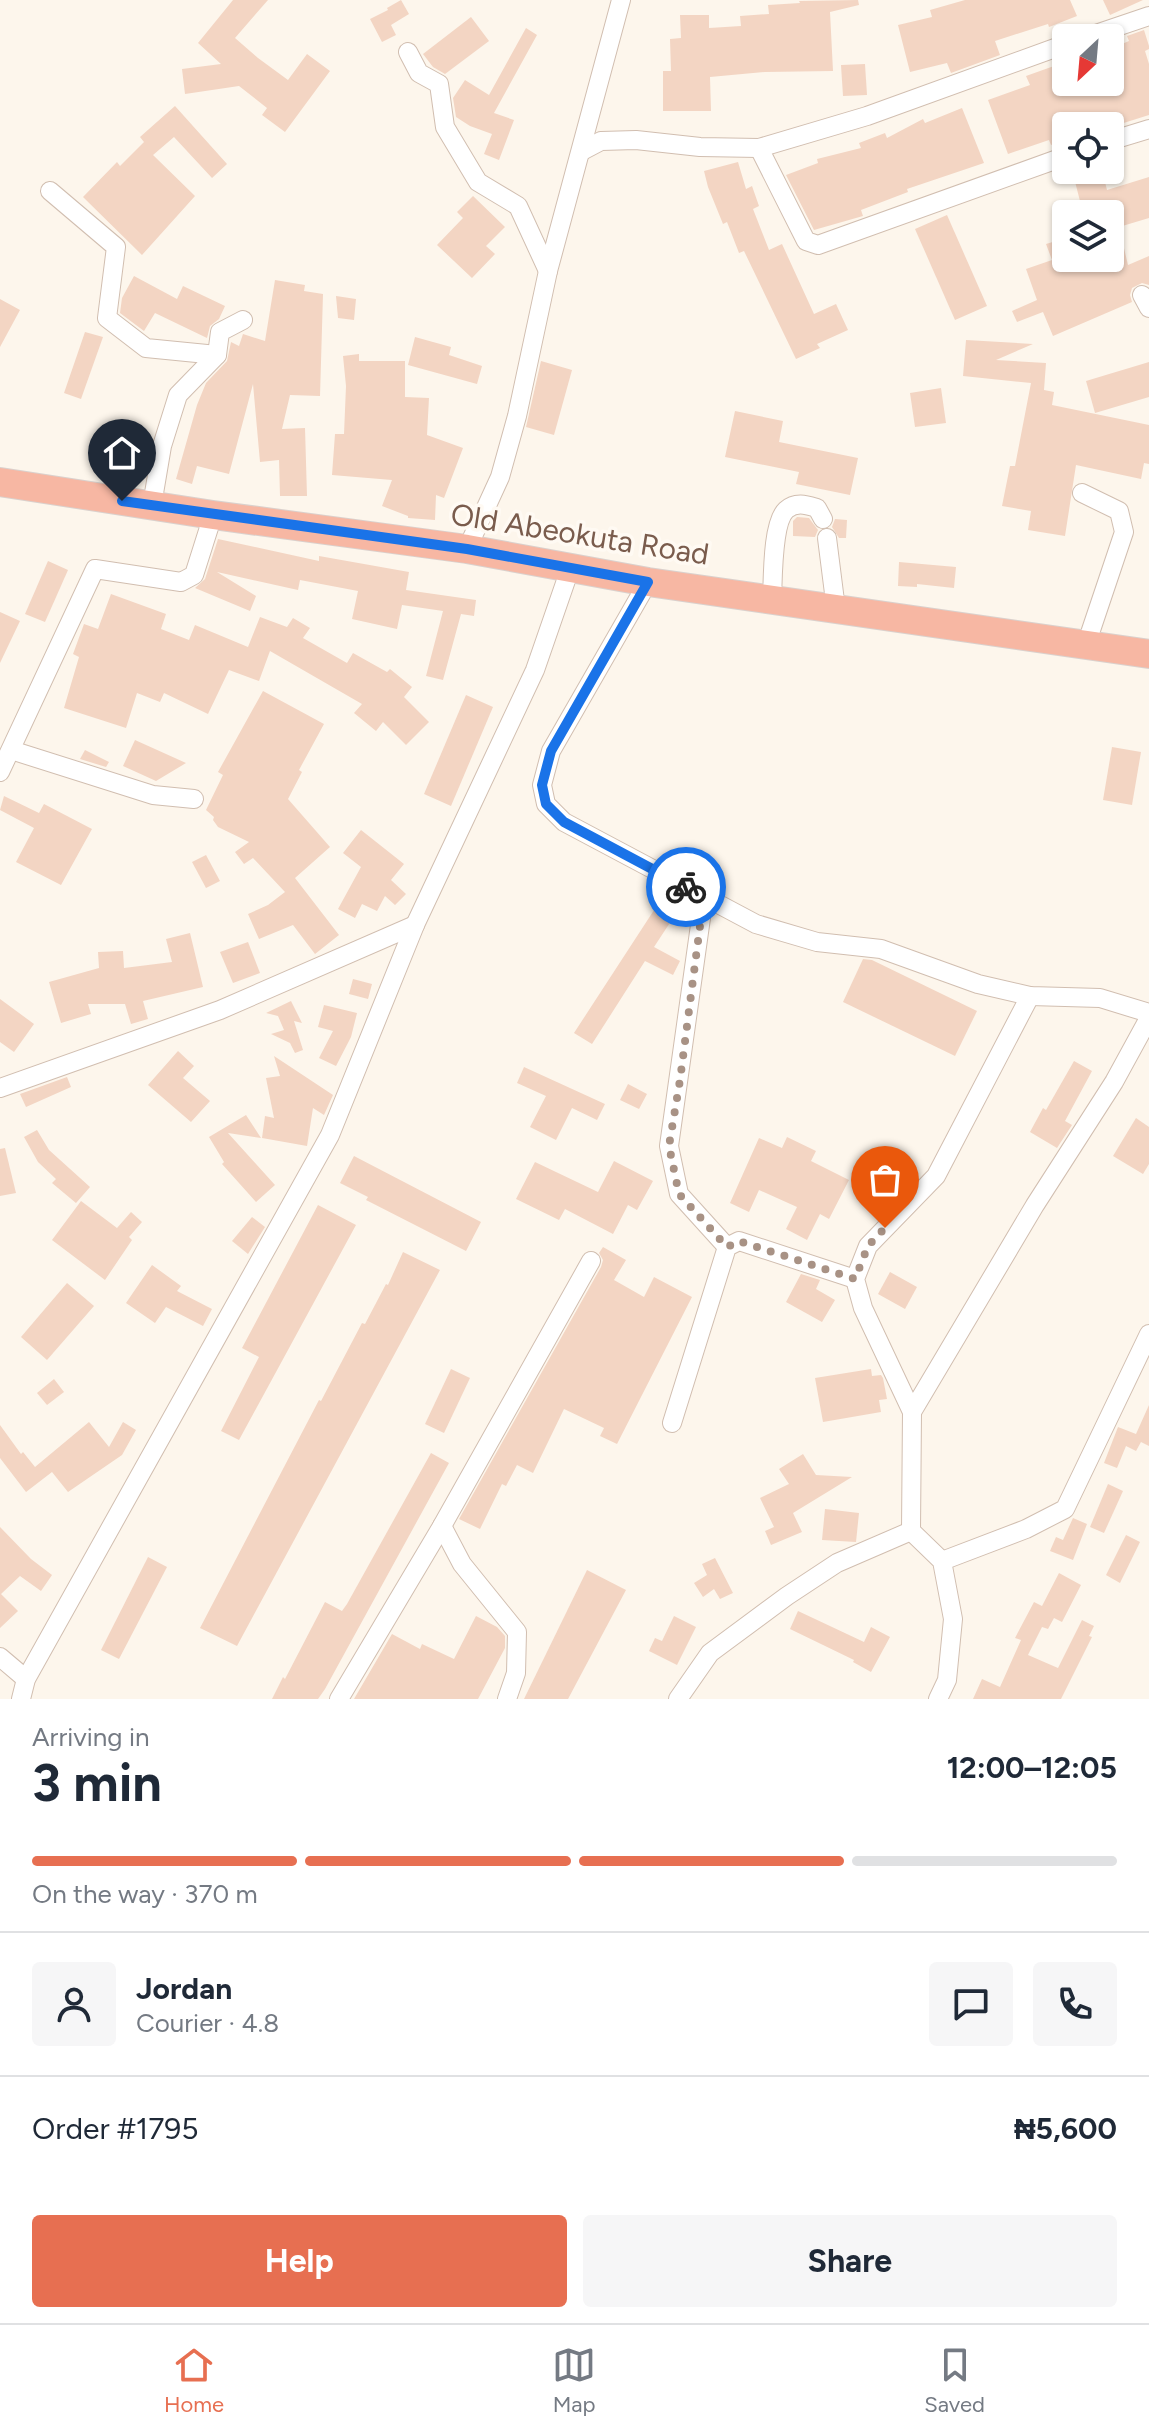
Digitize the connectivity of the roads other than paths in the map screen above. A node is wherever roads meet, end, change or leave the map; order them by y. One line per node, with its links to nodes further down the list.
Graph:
1 (621, 0): 9 (street)
2 (1149, 16): 3 (street)
3 (1124, 24)
4 (1052, 49): 8 (street)
5 (408, 52): 12 (street)
6 (1149, 129): 7 (street)
7 (1124, 137)
8 (759, 148): 9 (street); 10 (street)
9 (582, 151): 12 (street)
10 (1052, 161)
11 (50, 191): 14 (street)
12 (548, 271): 21 (street)
13 (243, 320): 14 (street)
14 (217, 355): 17 (street)
15 (0, 482): 17 (highway, Old Abeokuta Road)
16 (1082, 493): 26 (street)
17 (152, 505): 18 (highway, Old Abeokuta Road)
18 (213, 515): 21 (highway, Old Abeokuta Road); 28 (street)
19 (823, 519): 24 (street)
20 (827, 538): 25 (street)
21 (467, 549): 22 (highway, Old Abeokuta Road)
22 (571, 566): 23 (highway, Old Abeokuta Road); 32 (street)
23 (648, 582): 24 (highway, Old Abeokuta Road); 31 (street)
24 (772, 600): 25 (highway, Old Abeokuta Road)
25 (836, 609): 26 (highway, Old Abeokuta Road)
26 (1086, 645): 27 (highway, Old Abeokuta Road)
27 (1149, 654)
28 (11, 750): 29 (street); 30 (street)
29 (0, 772)
30 (194, 799)
31 (686, 887): 33 (street); 36 (street)
32 (415, 925): 35 (street); 46 (street)
33 (1030, 996): 34 (street); 38 (street)
34 (1149, 1015): 40 (street)
35 (0, 1088)
36 (727, 1247): 38 (street); 41 (street)
37 (591, 1261): 42 (street)
38 (855, 1279): 40 (street)
39 (1149, 1334): 44 (street)
40 (912, 1412): 43 (street)
41 (672, 1423)
42 (442, 1526): 48 (street); 49 (street)
43 (911, 1531): 44 (street); 50 (street)
44 (942, 1561): 51 (street)
45 (0, 1657): 46 (street)
46 (26, 1679): 47 (street)
47 (21, 1699)
48 (339, 1699)
49 (507, 1699)
50 (678, 1699)
51 (938, 1699)

